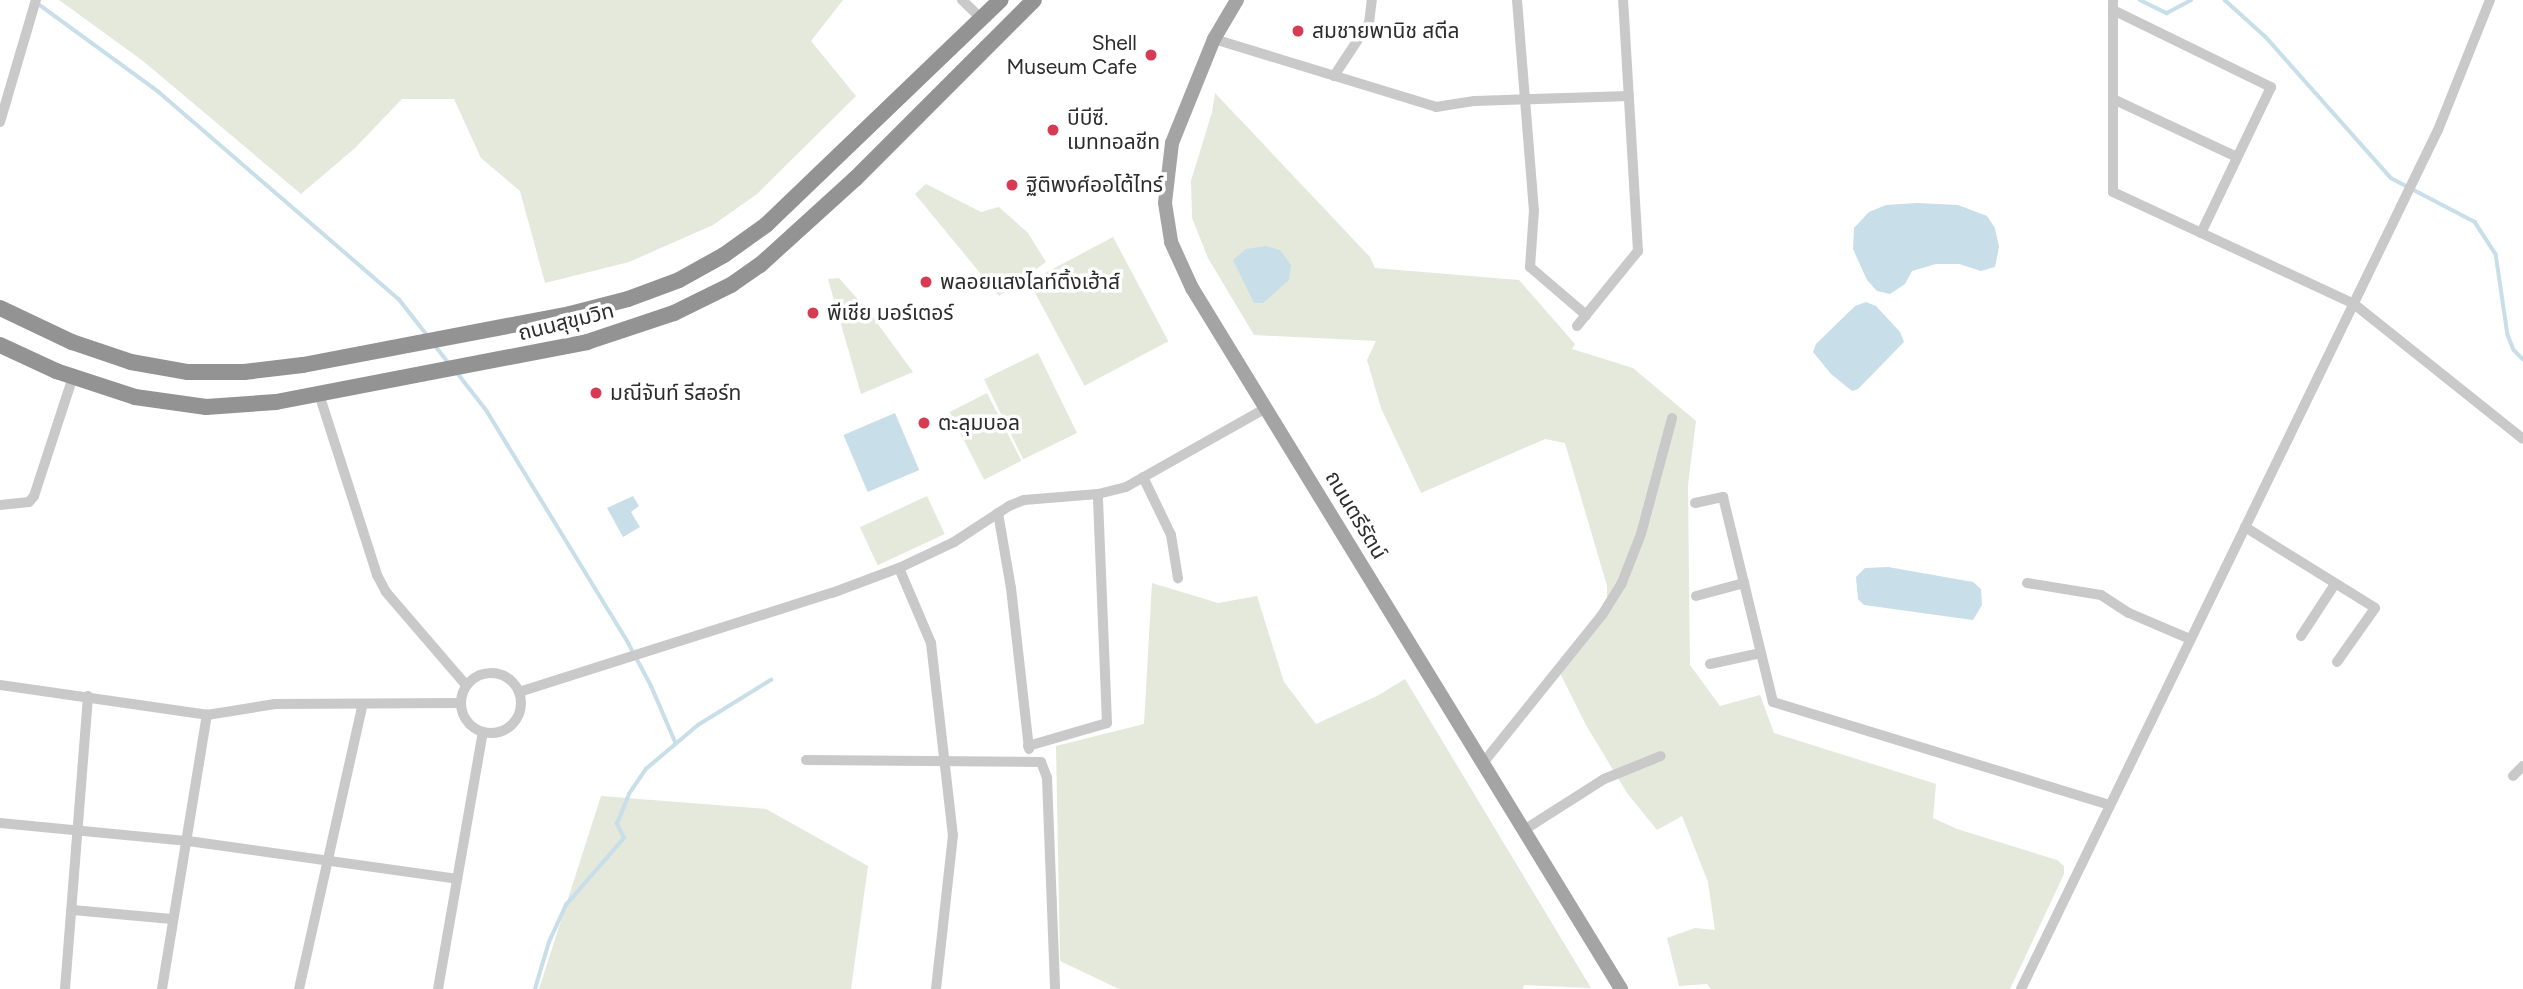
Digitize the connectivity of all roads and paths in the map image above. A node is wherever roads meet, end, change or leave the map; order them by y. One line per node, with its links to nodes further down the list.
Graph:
1 (36, 0): 19 (street)
2 (962, 0): 12 (street)
3 (1001, 0): 12 (highway, ถนนสุขุมวิท)
4 (1034, 0): 20 (highway, ถนนสุขุมวิท)
5 (1224, 0): 13 (main road, ถนนตรีรัตน์)
6 (1237, 0): 13 (main road, ถนนตรีรัตน์)
7 (1373, 0): 14 (street)
8 (1517, 0): 17 (street)
9 (1623, 0): 15 (street)
10 (2490, 0): 23 (street)
11 (2113, 5): 16 (street); 21 (street)
12 (982, 19): 18 (highway, ถนนสุขุมวิท)
13 (1214, 39): 14 (street); 30 (main road, ถนนตรีรัตน์)
14 (1334, 76): 17 (street)
15 (1629, 96): 17 (street); 25 (street)
16 (2113, 99): 21 (street); 22 (street)
17 (1525, 100): 25 (street)
18 (882, 114): 20 (highway); 24 (highway, ถนนสุขุมวิท)
19 (0, 122)
20 (902, 130): 29 (highway, ถนนสุขุมวิท)
21 (2237, 158): 22 (street)
22 (2201, 233): 23 (street)
23 (2354, 303): 32 (street); 38 (street)
24 (0, 308)
25 (1586, 315): 26 (street)
26 (1577, 326)
27 (0, 345): 28 (highway, ถนนสุขุมวิท)
28 (73, 377): 29 (highway, ถนนสุขุมวิท); 36 (street)
29 (319, 394): 51 (street)
30 (1266, 408): 33 (street); 63 (main road, ถนนตรีรัตน์)
31 (1672, 418): 63 (street)
32 (2523, 439)
33 (1143, 477): 34 (street); 40 (street)
34 (1098, 494): 37 (street); 58 (street)
35 (1695, 503): 41 (street)
36 (0, 505)
37 (998, 513): 39 (street); 58 (street)
38 (2245, 527): 43 (street); 46 (street)
39 (899, 568): 52 (street); 62 (street)
40 (1178, 578)
41 (1744, 583): 44 (street); 47 (street)
42 (2027, 583): 46 (street)
43 (2335, 584): 45 (street); 48 (street)
44 (1696, 596)
45 (2301, 636)
46 (2190, 639): 66 (street)
47 (1761, 653): 49 (street); 66 (street)
48 (2337, 662)
49 (1710, 664)
50 (0, 685): 53 (street)
51 (466, 685): 52 (street); 54 (street)
52 (519, 692): 57 (street)
53 (88, 696): 56 (street); 68 (street)
54 (460, 703): 55 (street); 57 (street)
55 (362, 706): 56 (street); 71 (street)
56 (207, 715): 70 (street)
57 (483, 732): 72 (street)
58 (1028, 746): 60 (street)
59 (1661, 756): 69 (street)
60 (1030, 759): 62 (street); 80 (street)
61 (806, 760): 62 (street)
62 (945, 762): 79 (street)
63 (1483, 763): 69 (main road, ถนนตรีรัตน์)
64 (2523, 766): 65 (street)
65 (2513, 776)
66 (2110, 805): 82 (street)
67 (0, 823): 68 (street)
68 (77, 830): 70 (street); 73 (street)
69 (1524, 830): 81 (main road, ถนนตรีรัตน์)
70 (188, 841): 71 (street); 74 (street)
71 (328, 862): 72 (street); 77 (street)
72 (457, 879): 78 (street)
73 (73, 910): 74 (street); 75 (street)
74 (172, 919): 76 (street)
75 (65, 989)
76 (162, 989)
77 (299, 989)
78 (438, 989)
79 (936, 989)
80 (1055, 989)
81 (1621, 989)
82 (2021, 989)

